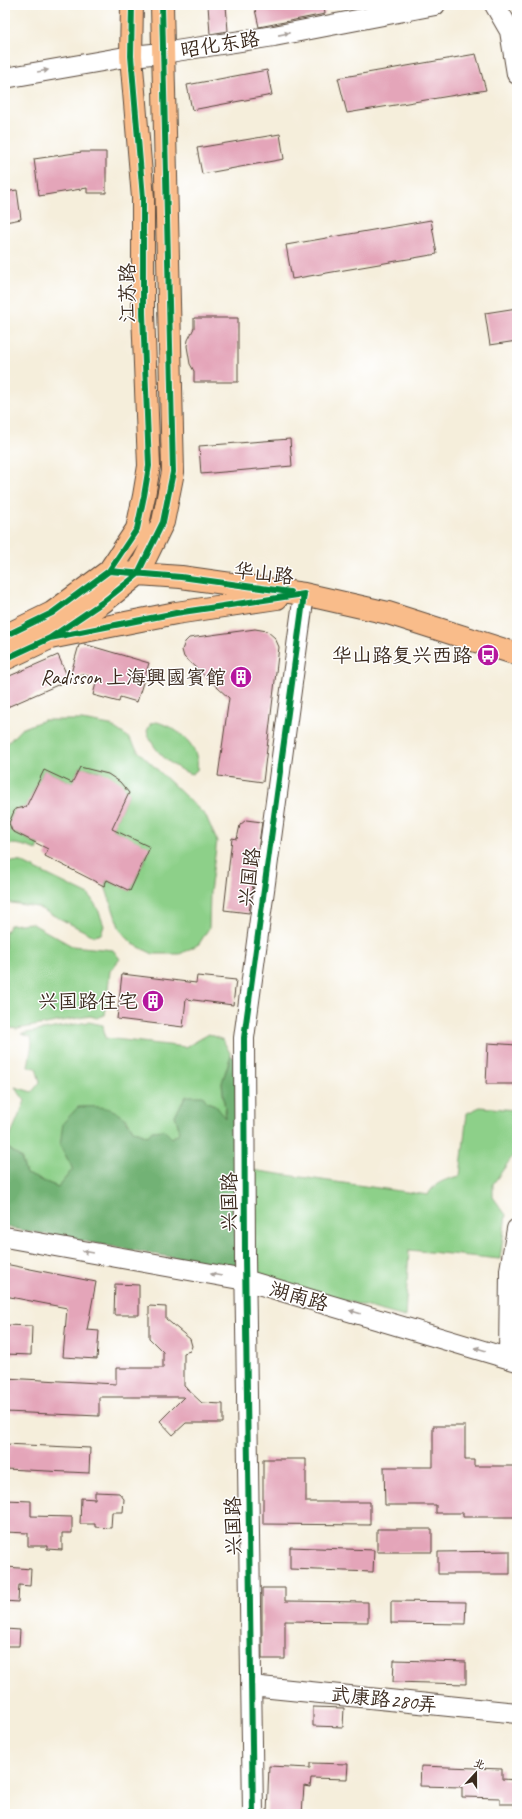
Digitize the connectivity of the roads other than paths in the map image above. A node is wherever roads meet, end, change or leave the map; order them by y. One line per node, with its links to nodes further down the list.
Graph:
1 (132, 5): 7 (main road, 江苏路)
2 (162, 5): 6 (main road, 江苏路)
3 (435, 5): 6 (street, 昭化东路, one-way to 3)
4 (495, 5): 5 (street)
5 (514, 30): 8 (street)
6 (163, 53): 7 (street, 昭化东路); 11 (main road, 江苏路)
7 (131, 56): 9 (street, 昭化东路, one-way to 7); 10 (main road, 江苏路)
8 (517, 74)
9 (5, 78)
10 (109, 571): 11 (main road, 华山路); 13 (main road)
11 (137, 575): 12 (main road, 华山路); 14 (main road, 江苏路)
12 (304, 594): 14 (main road, 华山路); 15 (main road, 华山路); 19 (street, 兴国路)
13 (5, 636)
14 (50, 638): 16 (main road, 华山路)
15 (517, 654)
16 (5, 659)
17 (517, 1229): 20 (street)
18 (5, 1237): 19 (street, 湖南路, one-way to 18)
19 (245, 1280): 20 (street, 湖南路, one-way to 19); 21 (street, 兴国路)
20 (513, 1359)
21 (251, 1686): 22 (street, 武康路280弄); 23 (street, 兴国路)
22 (517, 1713)
23 (253, 1814)

